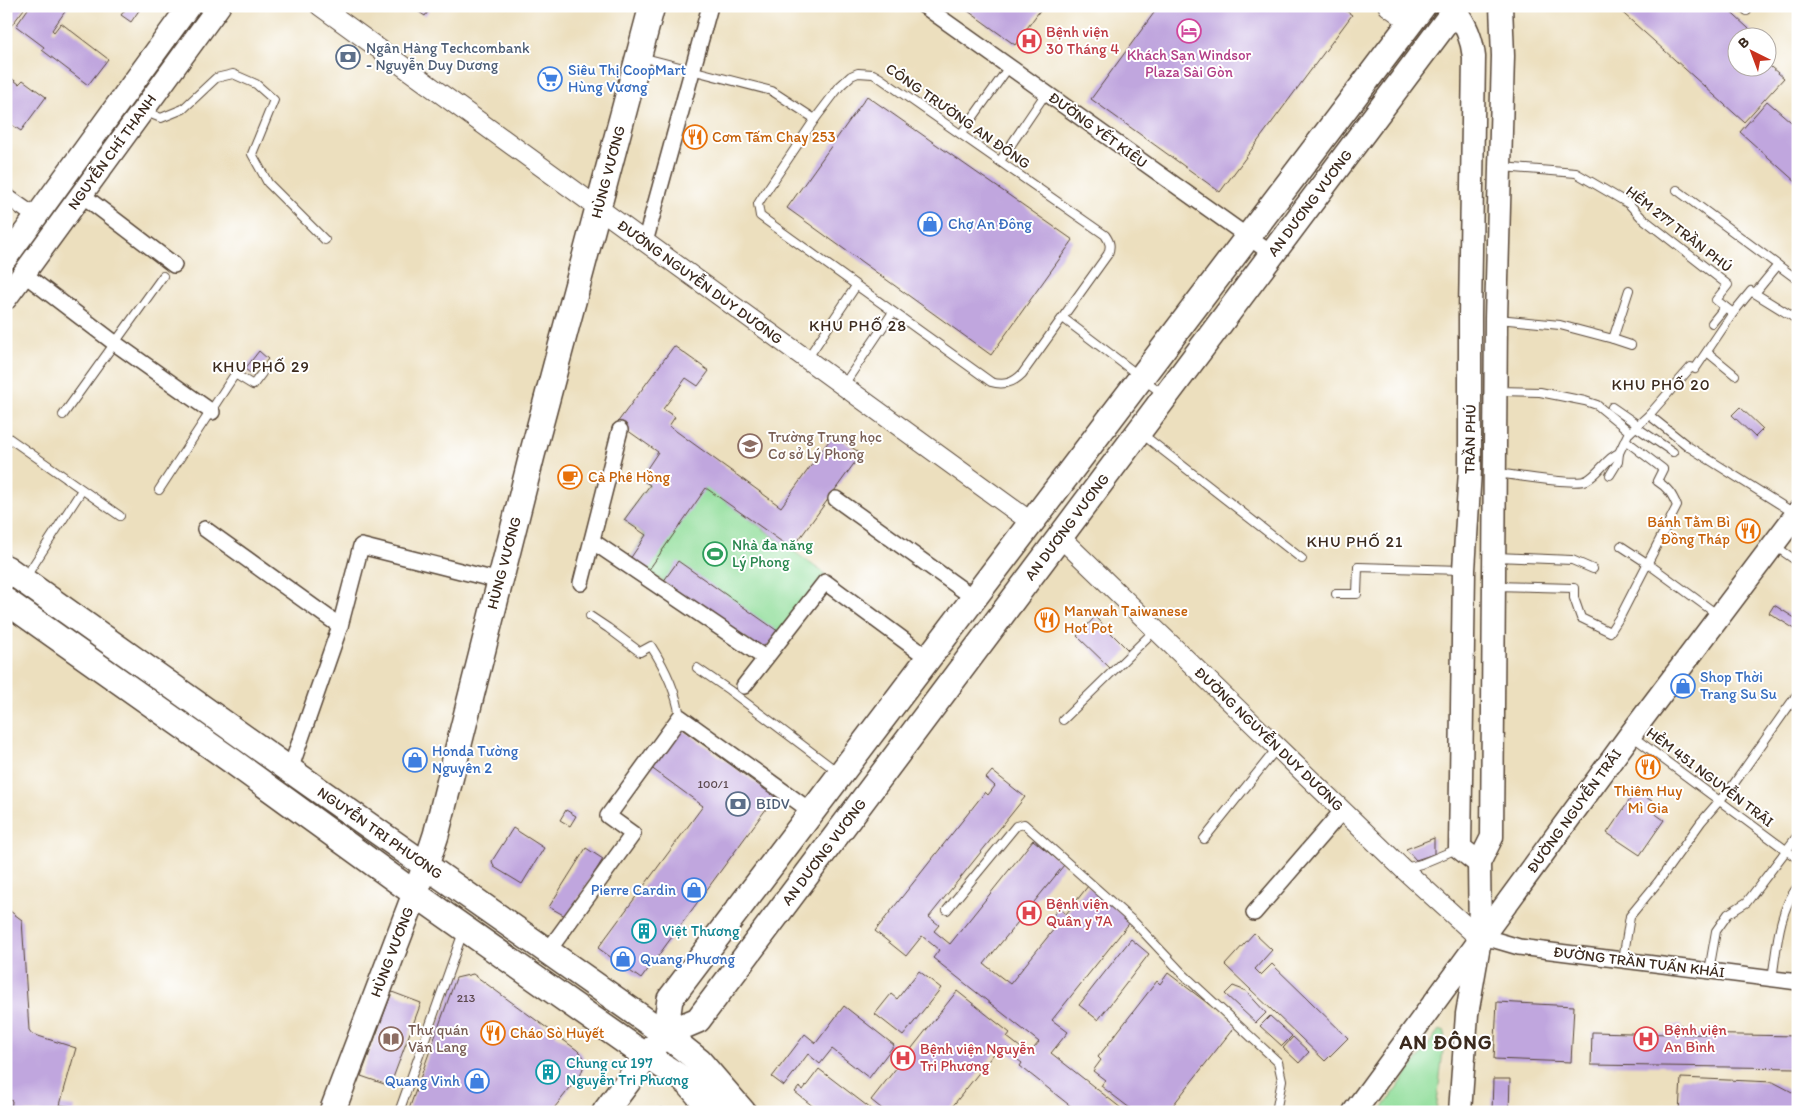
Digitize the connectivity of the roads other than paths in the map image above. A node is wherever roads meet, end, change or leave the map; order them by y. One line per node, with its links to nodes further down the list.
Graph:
1 (189, 6): 16 (main road, NGUYỄN CHÍ THANH)
2 (219, 6): 16 (main road, NGUYỄN CHÍ THANH)
3 (320, 6): 26 (street, ĐƯỜNG NGUYỄN DUY DƯƠNG)
4 (652, 6): 12 (main road, HÙNG VƯƠNG)
5 (710, 6): 14 (street)
6 (924, 6): 13 (street, ĐƯỜNG YẾT KIÊU)
7 (1388, 6): 10 (street)
8 (1501, 6): 22 (main road, TRẦN PHÚ)
9 (1455, 8): 11 (main road, AN DƯƠNG VƯƠNG); 58 (main road, TRẦN PHÚ)
10 (1416, 14): 11 (main road); 19 (main road, AN DƯƠNG VƯƠNG)
11 (1433, 39): 20 (main road, AN DƯƠNG VƯƠNG)
12 (639, 56): 14 (lane); 26 (main road, HÙNG VƯƠNG)
13 (1009, 67): 15 (street, ĐƯỜNG YẾT KIÊU); 18 (lane)
14 (692, 70): 17 (lane); 30 (street)
15 (1046, 94): 21 (lane); 28 (street, ĐƯỜNG YẾT KIÊU)
16 (133, 104): 24 (main road, NGUYỄN CHÍ THANH); 27 (main road, NGUYỄN CHÍ THANH); 29 (lane)
17 (815, 120): 18 (lane, CÔNG TRƯỜNG AN ĐÔNG); 37 (lane, CÔNG TRƯỜNG AN ĐÔNG)
18 (962, 134): 21 (lane, CÔNG TRƯỜNG AN ĐÔNG)
19 (1324, 136): 20 (main road); 28 (main road, AN DƯƠNG VƯƠNG)
20 (1347, 154): 31 (main road, AN DƯƠNG VƯƠNG)
21 (1000, 161): 44 (lane, CÔNG TRƯỜNG AN ĐÔNG)
22 (1500, 167): 41 (lane, HẺM 277 TRẦN PHÚ); 45 (main road, TRẦN PHÚ)
23 (1677, 190): 33 (lane)
24 (81, 194): 34 (street); 35 (main road, NGUYỄN CHÍ THANH)
25 (6, 196): 27 (street)
26 (598, 208): 30 (street, ĐƯỜNG NGUYỄN DUY DƯƠNG); 91 (main road, HÙNG VƯƠNG)
27 (36, 217): 32 (main road, NGUYỄN CHÍ THANH)
28 (1247, 237): 31 (street, ĐƯỜNG YẾT KIÊU); 55 (main road, AN DƯƠNG VƯƠNG)
29 (325, 240)
30 (645, 242): 52 (street, ĐƯỜNG NGUYỄN DUY DƯƠNG)
31 (1272, 254): 59 (main road, AN DƯƠNG VƯƠNG)
32 (6, 258)
33 (1778, 265): 36 (lane); 39 (lane)
34 (168, 270): 49 (lane)
35 (24, 274): 40 (main road, NGUYỄN CHÍ THANH); 49 (street)
36 (1798, 280)
37 (856, 286): 42 (lane, CÔNG TRƯỜNG AN ĐÔNG); 52 (lane)
38 (1629, 290): 48 (lane)
39 (1753, 292): 43 (lane); 46 (lane)
40 (6, 298)
41 (1725, 307): 43 (lane); 47 (lane)
42 (893, 312): 44 (lane, CÔNG TRƯỜNG AN ĐÔNG); 56 (lane)
43 (1733, 313): 51 (lane)
44 (1063, 318): 55 (lane)
45 (1496, 318): 48 (lane); 57 (main road, TRẦN PHÚ)
46 (1798, 320)
47 (1712, 322)
48 (1613, 339): 50 (lane)
49 (116, 344): 61 (street); 62 (lane)
50 (1631, 344)
51 (1706, 352): 54 (lane); 63 (lane)
52 (807, 359): 56 (street, ĐƯỜNG NGUYỄN DUY DƯƠNG)
53 (262, 373): 61 (lane)
54 (1735, 375)
55 (1141, 378): 59 (lane); 78 (main road, AN DƯƠNG VƯƠNG)
56 (844, 386): 78 (street, ĐƯỜNG NGUYỄN DUY DƯƠNG)
57 (1496, 391): 58 (main road); 64 (lane); 71 (main road, TRẦN PHÚ)
58 (1470, 392): 89 (main road, TRẦN PHÚ)
59 (1165, 396): 66 (main road, AN DƯƠNG VƯƠNG)
60 (1612, 407): 64 (lane)
61 (212, 412): 74 (lane)
62 (63, 415)
63 (1649, 415): 64 (lane); 76 (lane)
64 (1635, 428): 68 (lane); 69 (lane)
65 (620, 430): 81 (street)
66 (1139, 432): 80 (main road, AN DƯƠNG VƯƠNG); 85 (lane)
67 (6, 436): 73 (lane)
68 (1625, 440): 70 (lane); 87 (lane)
69 (1673, 452)
70 (1619, 454): 71 (lane); 72 (lane)
71 (1496, 473): 84 (main road, TRẦN PHÚ)
72 (1610, 475)
73 (82, 490): 77 (lane); 90 (lane)
74 (159, 490)
75 (836, 499): 95 (street)
76 (1797, 513): 82 (main road, ĐƯỜNG NGUYỄN TRÃI)
77 (120, 516)
78 (1031, 522): 80 (main road); 95 (main road, AN DƯƠNG VƯƠNG)
79 (206, 529): 100 (street)
80 (1060, 537): 99 (main road, AN DƯƠNG VƯƠNG); 101 (street, ĐƯỜNG NGUYỄN DUY DƯƠNG)
81 (592, 542): 92 (street); 102 (street)
82 (1773, 545): 86 (lane); 98 (main road, ĐƯỜNG NGUYỄN TRÃI)
83 (1621, 546): 87 (lane)
84 (1494, 557): 88 (lane); 93 (main road, TRẦN PHÚ)
85 (1302, 559)
86 (1798, 562)
87 (1647, 563): 93 (lane); 98 (lane)
88 (1594, 569)
89 (1464, 570): 94 (lane); 119 (main road, TRẦN PHÚ)
90 (15, 574): 111 (main road, NGUYỄN TRI PHƯƠNG)
91 (500, 581): 100 (street); 123 (main road, HÙNG VƯƠNG)
92 (581, 583)
93 (1494, 586): 122 (main road, TRẦN PHÚ)
94 (1336, 594)
95 (974, 598): 99 (main road); 103 (main road, AN DƯƠNG VƯƠNG)
96 (6, 601): 113 (main road, NGUYỄN TRI PHƯƠNG)
97 (590, 616): 107 (lane)
98 (1720, 616): 109 (main road, ĐƯỜNG NGUYỄN TRÃI)
99 (999, 618): 137 (main road, AN DƯƠNG VƯƠNG)
100 (340, 626): 111 (street)
101 (1156, 629): 108 (lane); 110 (street, ĐƯỜNG NGUYỄN DUY DƯƠNG)
102 (765, 658): 103 (street); 105 (street)
103 (928, 658): 112 (main road, AN DƯƠNG VƯƠNG)
104 (697, 668): 112 (lane)
105 (744, 686)
106 (1798, 693): 114 (lane)
107 (680, 717): 116 (street); 132 (street)
108 (1064, 720)
109 (1630, 735): 114 (lane, HẺM 451 NGUYỄN TRÃI); 131 (main road, ĐƯỜNG NGUYỄN TRÃI)
110 (1278, 747): 115 (street, ĐƯỜNG NGUYỄN DUY DƯƠNG); 118 (lane)
111 (290, 770): 113 (main road); 123 (main road, NGUYỄN TRI PHƯƠNG)
112 (840, 774): 116 (main road, AN DƯƠNG VƯƠNG)
113 (274, 793): 126 (main road, NGUYỄN TRI PHƯƠNG)
114 (1719, 801): 120 (lane, HẺM 451 NGUYỄN TRÃI); 133 (lane)
115 (1343, 810): 124 (street, ĐƯỜNG NGUYỄN DUY DƯƠNG); 129 (street)
116 (812, 812): 137 (main road, AN DƯƠNG VƯƠNG)
117 (1798, 835): 120 (lane)
118 (1204, 839)
119 (1460, 848): 122 (main road); 124 (lane)
120 (1786, 851): 121 (lane, HẺM 451 NGUYỄN TRÃI); 134 (lane)
121 (1798, 859)
122 (1478, 863): 131 (main road, TRẦN PHÚ)
123 (426, 865): 126 (main road, HÙNG VƯƠNG); 127 (main road, NGUYỄN TRI PHƯƠNG)
124 (1403, 869): 131 (street, ĐƯỜNG NGUYỄN DUY DƯƠNG)
125 (1798, 886): 135 (lane)
126 (414, 893): 130 (main road, NGUYỄN TRI PHƯƠNG); 139 (main road, HÙNG VƯƠNG)
127 (475, 899): 130 (main road); 132 (main road, NGUYỄN TRI PHƯƠNG)
128 (947, 910): 144 (lane)
129 (1254, 913)
130 (464, 928): 138 (main road, NGUYỄN TRI PHƯƠNG); 140 (lane)
131 (1480, 939): 133 (street, ĐƯỜNG TRẦN TUẤN KHẢI); 145 (main road, ĐƯỜNG NGUYỄN TRÃI); 146 (main road, TRẦN PHÚ)
132 (548, 951): 137 (main road, NGUYỄN TRI PHƯƠNG)
133 (1623, 960): 134 (street, ĐƯỜNG TRẦN TUẤN KHẢI)
134 (1709, 971): 135 (street, ĐƯỜNG TRẦN TUẤN KHẢI)
135 (1772, 978): 136 (street, ĐƯỜNG TRẦN TUẤN KHẢI)
136 (1798, 982)
137 (665, 1034): 138 (main road, AN DƯƠNG VƯƠNG); 143 (main road, NGUYỄN TRI PHƯƠNG)
138 (647, 1056): 141 (main road, AN DƯƠNG VƯƠNG); 142 (main road, NGUYỄN TRI PHƯƠNG)
139 (332, 1112)
140 (398, 1112)
141 (605, 1112)
142 (713, 1112)
143 (743, 1112)
144 (1276, 1112)
145 (1354, 1112)
146 (1460, 1112)

